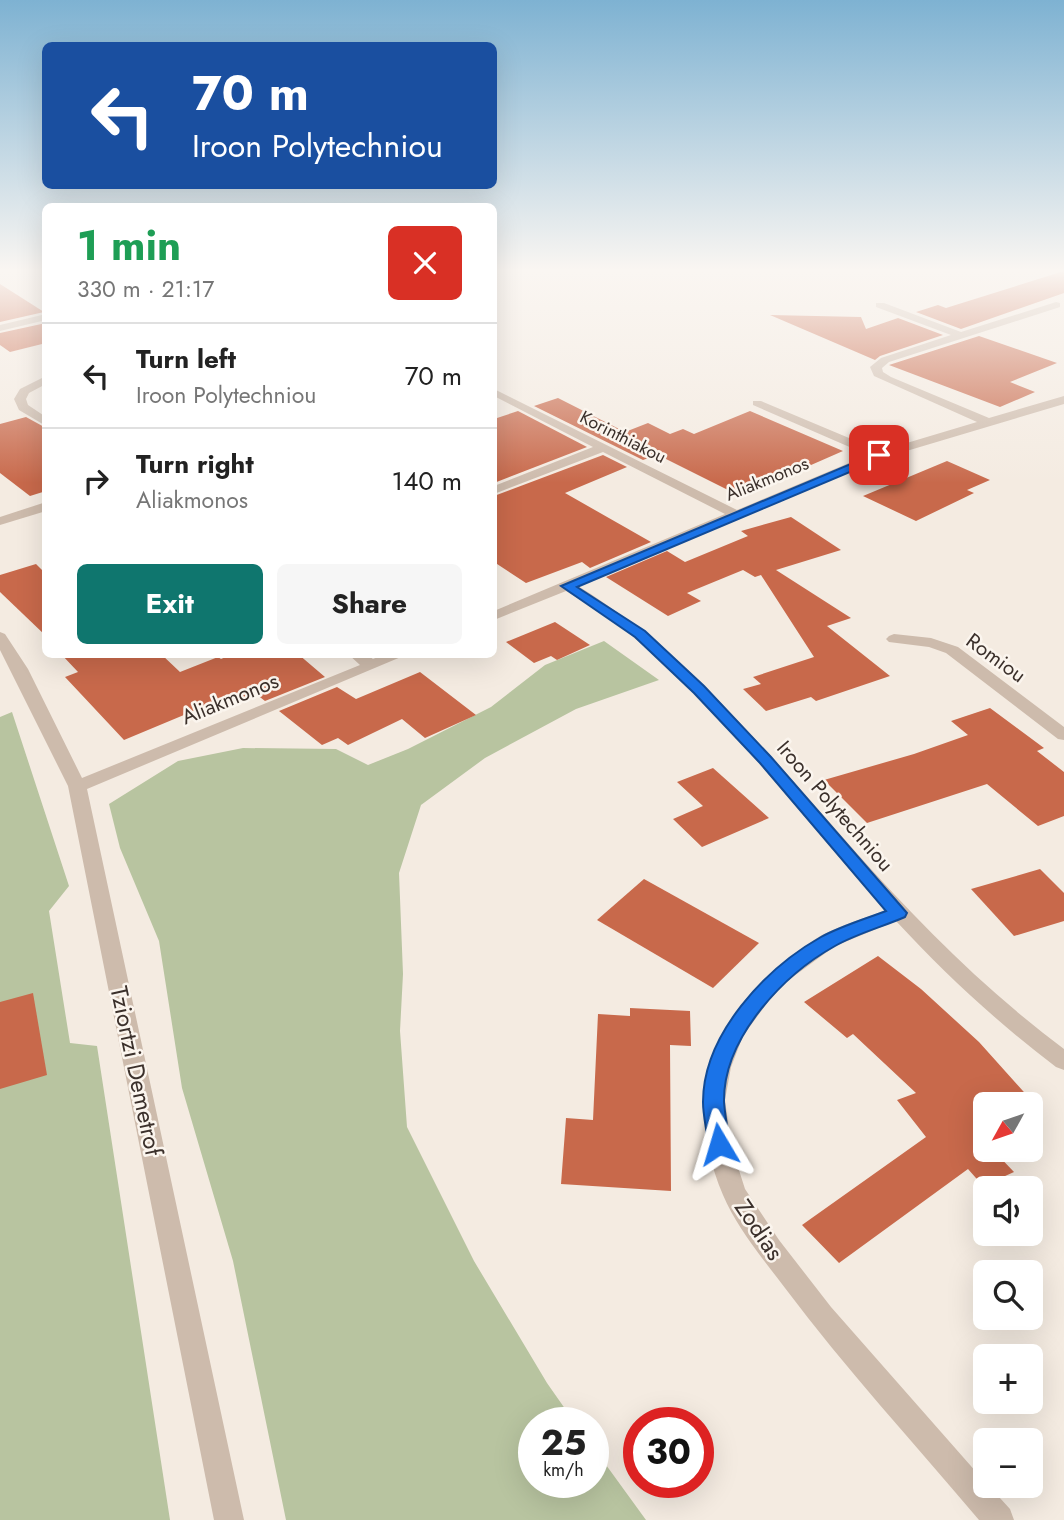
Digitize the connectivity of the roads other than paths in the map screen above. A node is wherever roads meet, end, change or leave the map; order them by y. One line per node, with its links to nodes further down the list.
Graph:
1 (944, 342): 7 (street)
2 (42, 381): 6 (street)
3 (497, 394): 8 (street, Korinthiakou)
4 (1064, 400): 7 (street, Aliakmonos)
5 (757, 403): 9 (street)
6 (42, 420)
7 (986, 422): 9 (street, Aliakmonos)
8 (604, 447): 10 (street); 12 (street, Korinthiakou)
9 (879, 455): 12 (street, Aliakmonos)
10 (497, 489)
11 (42, 507): 13 (street)
12 (735, 514): 14 (street, Aliakmonos)
13 (0, 521)
14 (568, 586): 15 (street, Aliakmonos); 23 (street, Iroon Polytechniou)
15 (497, 615)
16 (894, 639): 21 (street, Romiou)
17 (1, 640): 22 (street, Tziortzi Demetrof)
18 (361, 658): 20 (street)
19 (390, 658): 20 (street, Aliakmonos)
20 (371, 666): 22 (street, Aliakmonos)
21 (1064, 735)
22 (77, 786): 25 (street, Tziortzi Demetrof)
23 (898, 913): 24 (street, Iroon Polytechniou); 26 (street, Zodias)
24 (1064, 1061)
25 (229, 1520)
26 (999, 1520)

